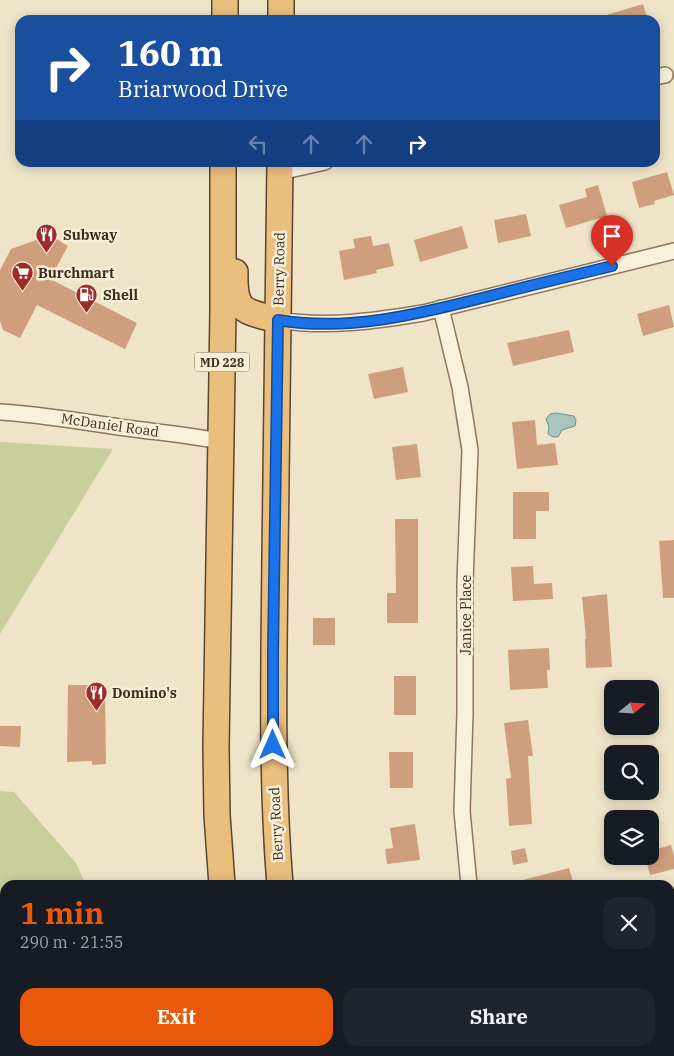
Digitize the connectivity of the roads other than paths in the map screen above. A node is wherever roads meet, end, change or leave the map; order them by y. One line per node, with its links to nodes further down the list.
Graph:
1 (282, 0): 2 (highway)
2 (281, 15)
3 (223, 167): 10 (highway, MD 228)
4 (236, 167): 8 (highway)
5 (280, 167): 8 (highway, Berry Road)
6 (674, 252): 7 (street)
7 (441, 308): 8 (street); 13 (street, Janice Place)
8 (278, 320): 12 (highway, Berry Road)
9 (0, 412): 10 (street, McDaniel Road)
10 (220, 441): 11 (highway, MD 228)
11 (222, 880)
12 (280, 880)
13 (469, 880)
14 (8, 1056): 15 (main road)
15 (14, 1056)

